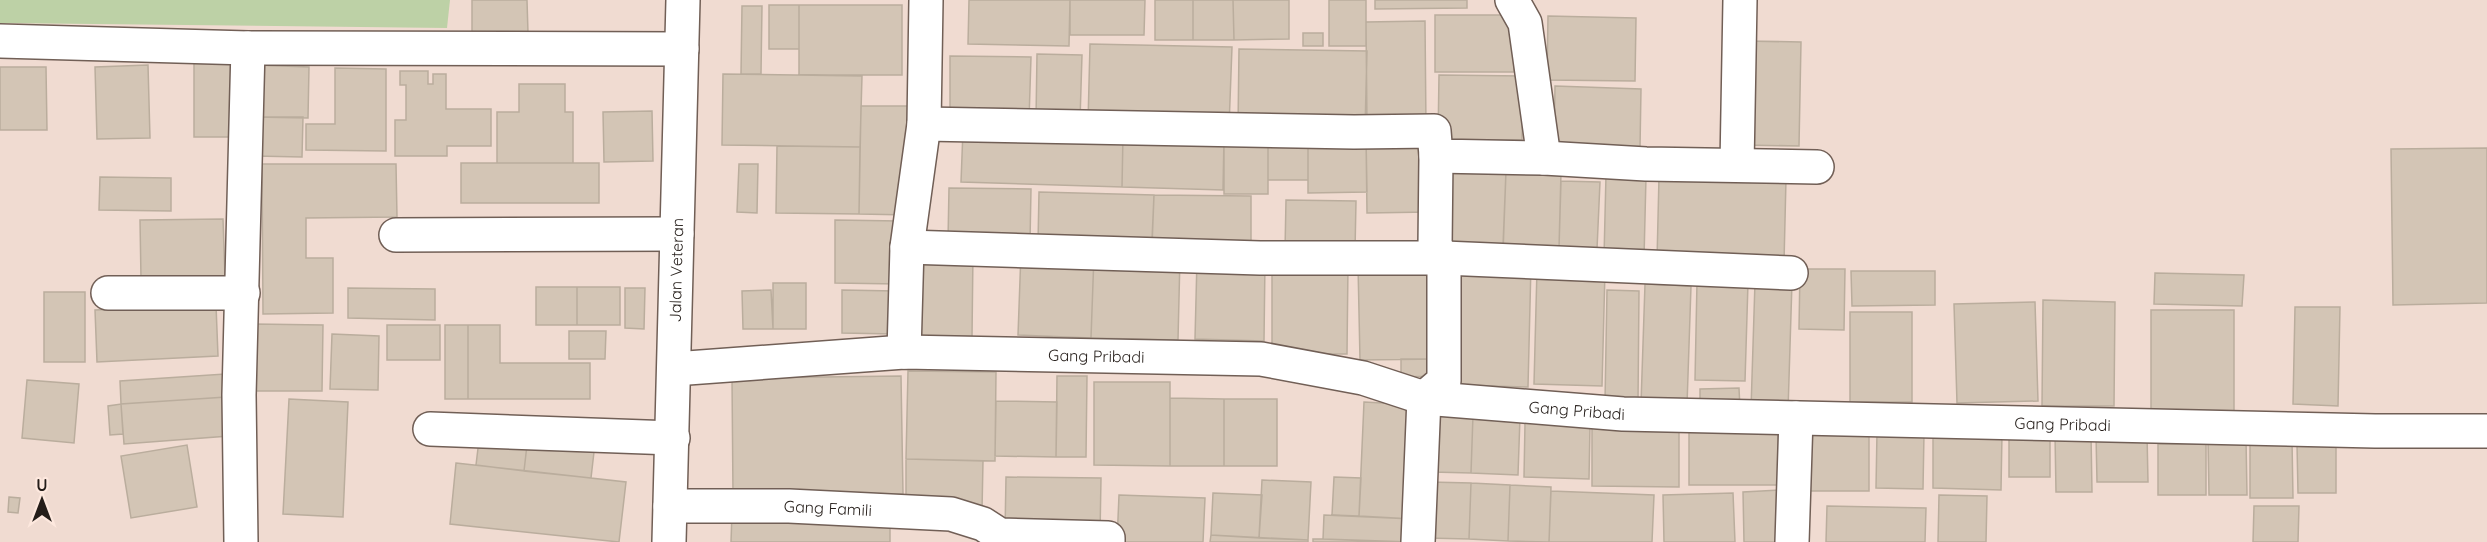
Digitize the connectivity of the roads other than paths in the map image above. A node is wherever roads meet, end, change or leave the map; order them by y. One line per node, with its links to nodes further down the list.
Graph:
1 (683, 0): 7 (street, Jalan Veteran)
2 (926, 0): 8 (street)
3 (1512, 0): 10 (street)
4 (1740, 0): 11 (street)
5 (0, 41): 6 (street)
6 (248, 48): 7 (street); 19 (street)
7 (682, 49): 13 (street, Jalan Veteran)
8 (924, 123): 9 (street); 15 (street)
9 (1436, 156): 10 (street); 16 (street)
10 (1544, 158): 11 (street)
11 (1737, 165): 12 (street)
12 (1817, 167)
13 (677, 234): 14 (street); 21 (street, Jalan Veteran)
14 (396, 235)
15 (907, 247): 16 (street); 20 (street)
16 (1444, 258): 17 (street); 22 (street)
17 (1791, 273)
18 (108, 293): 19 (street)
19 (243, 293): 28 (street)
20 (904, 352): 21 (street, Gang Pribadi); 22 (street, Gang Pribadi)
21 (674, 369): 26 (street, Jalan Veteran)
22 (1424, 398): 23 (street, Gang Pribadi); 31 (street)
23 (1796, 418): 25 (street, Gang Pribadi); 32 (street)
24 (430, 429): 26 (street)
25 (2487, 431)
26 (673, 438): 27 (street, Jalan Veteran)
27 (670, 506): 29 (street, Jalan Veteran); 30 (street, Gang Famili)
28 (241, 542)
29 (669, 542)
30 (1108, 542)
31 (1418, 542)
32 (1792, 542)

